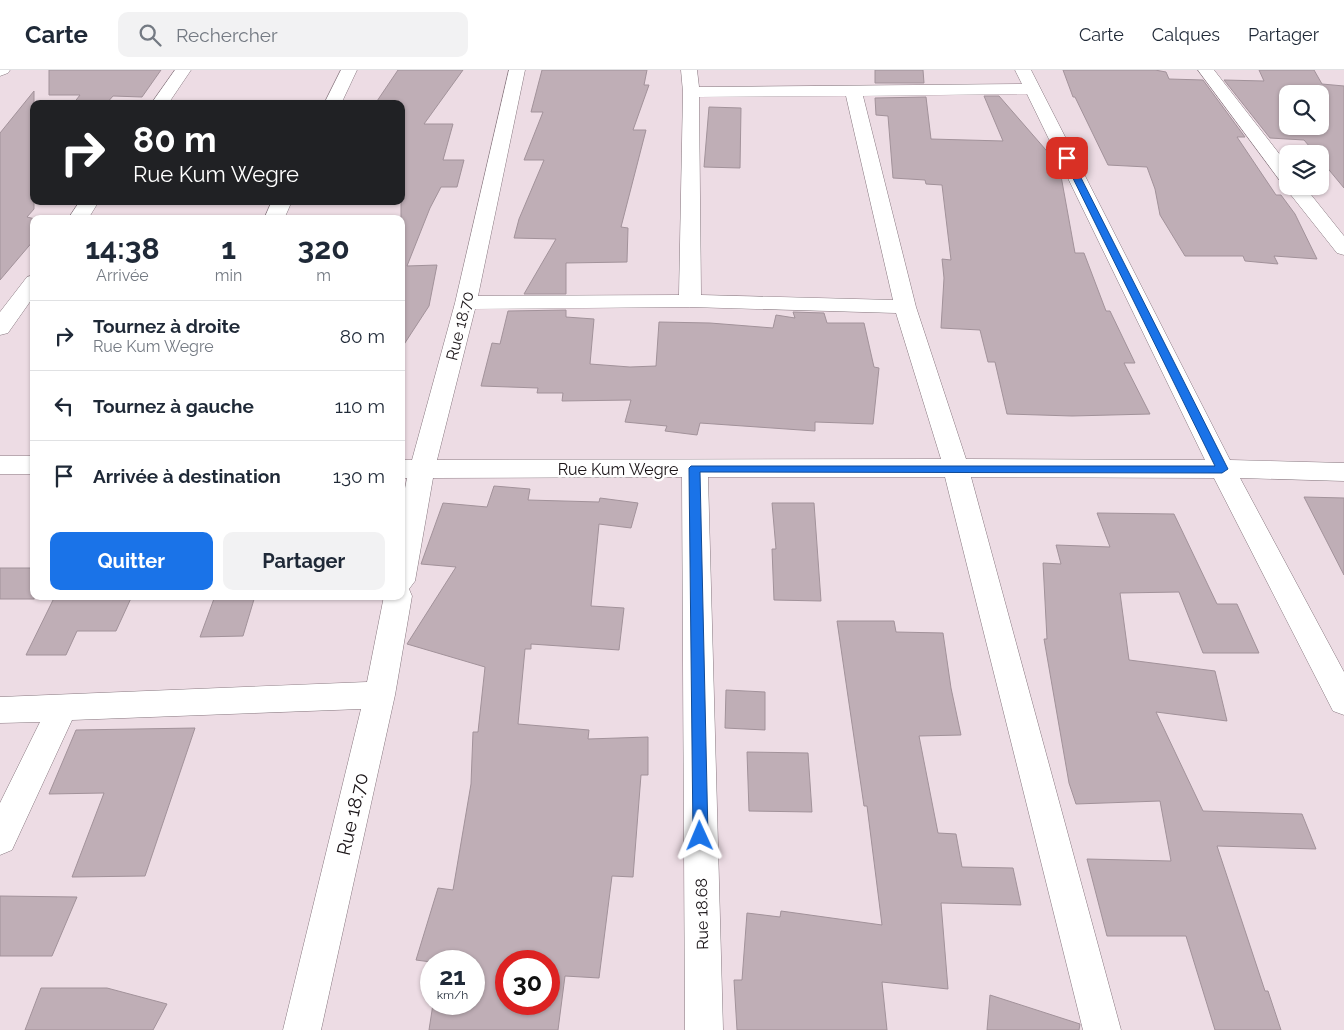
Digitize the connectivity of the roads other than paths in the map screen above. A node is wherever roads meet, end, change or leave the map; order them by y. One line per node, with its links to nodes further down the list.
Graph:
1 (183, 70): 9 (street)
2 (349, 70): 10 (street)
3 (517, 70): 16 (street, Rue 18.70)
4 (689, 70): 7 (street)
5 (1206, 70): 11 (street)
6 (1028, 80): 8 (street); 24 (street)
7 (690, 92): 8 (street); 15 (street)
8 (854, 92): 17 (street)
9 (163, 100)
10 (334, 100)
11 (1279, 166)
12 (1301, 195): 13 (street)
13 (1344, 249)
14 (30, 287): 18 (street)
15 (690, 301): 16 (street); 17 (street)
16 (466, 303): 23 (street, Rue 18.70)
17 (905, 307): 22 (street)
18 (0, 328)
19 (0, 465): 20 (street)
20 (30, 465)
21 (695, 468): 22 (street, Rue Kum Wegre); 23 (street, Rue Kum Wegre); 34 (street, Rue 18.68)
22 (956, 468): 24 (street, Rue Kum Wegre); 35 (street)
23 (412, 469): 26 (street, Rue 18.70)
24 (1222, 469): 25 (street, Rue Kum Wegre); 29 (street)
25 (1344, 472)
26 (405, 540)
27 (397, 600): 28 (street, Rue 18.70)
28 (380, 695): 30 (street); 33 (street, Rue 18.70)
29 (1344, 702)
30 (63, 707): 31 (street); 32 (street)
31 (0, 710)
32 (0, 839)
33 (302, 1030)
34 (704, 1030)
35 (1102, 1030)

